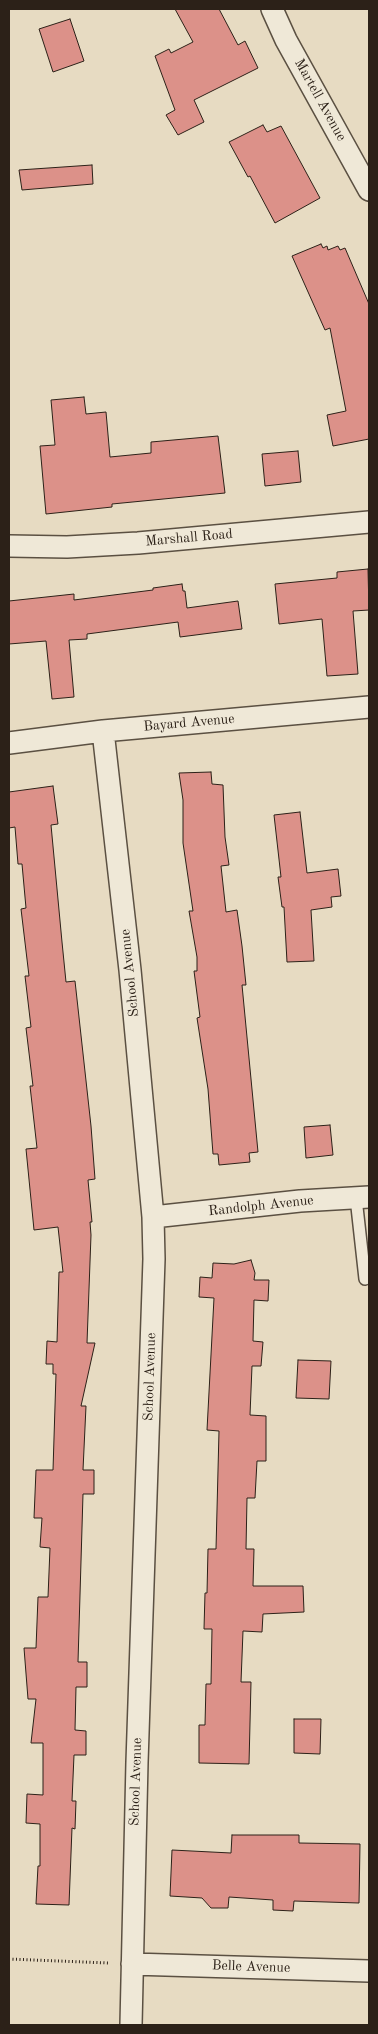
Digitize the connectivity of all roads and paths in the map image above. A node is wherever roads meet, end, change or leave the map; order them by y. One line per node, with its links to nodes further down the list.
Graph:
1 (272, 9): 2 (street, Martell Avenue)
2 (369, 190)
3 (369, 522): 4 (street, Marshall Road)
4 (9, 546)
5 (369, 707): 6 (street, Bayard Avenue)
6 (103, 731): 7 (street, Bayard Avenue); 9 (street, School Avenue)
7 (9, 743)
8 (363, 1197): 9 (street, Randolph Avenue); 10 (lane)
9 (153, 1217): 12 (street, School Avenue)
10 (365, 1279)
11 (9, 1959): 12 (path)
12 (132, 1964): 13 (street, Belle Avenue); 14 (street, School Avenue)
13 (369, 1971)
14 (131, 2025)

